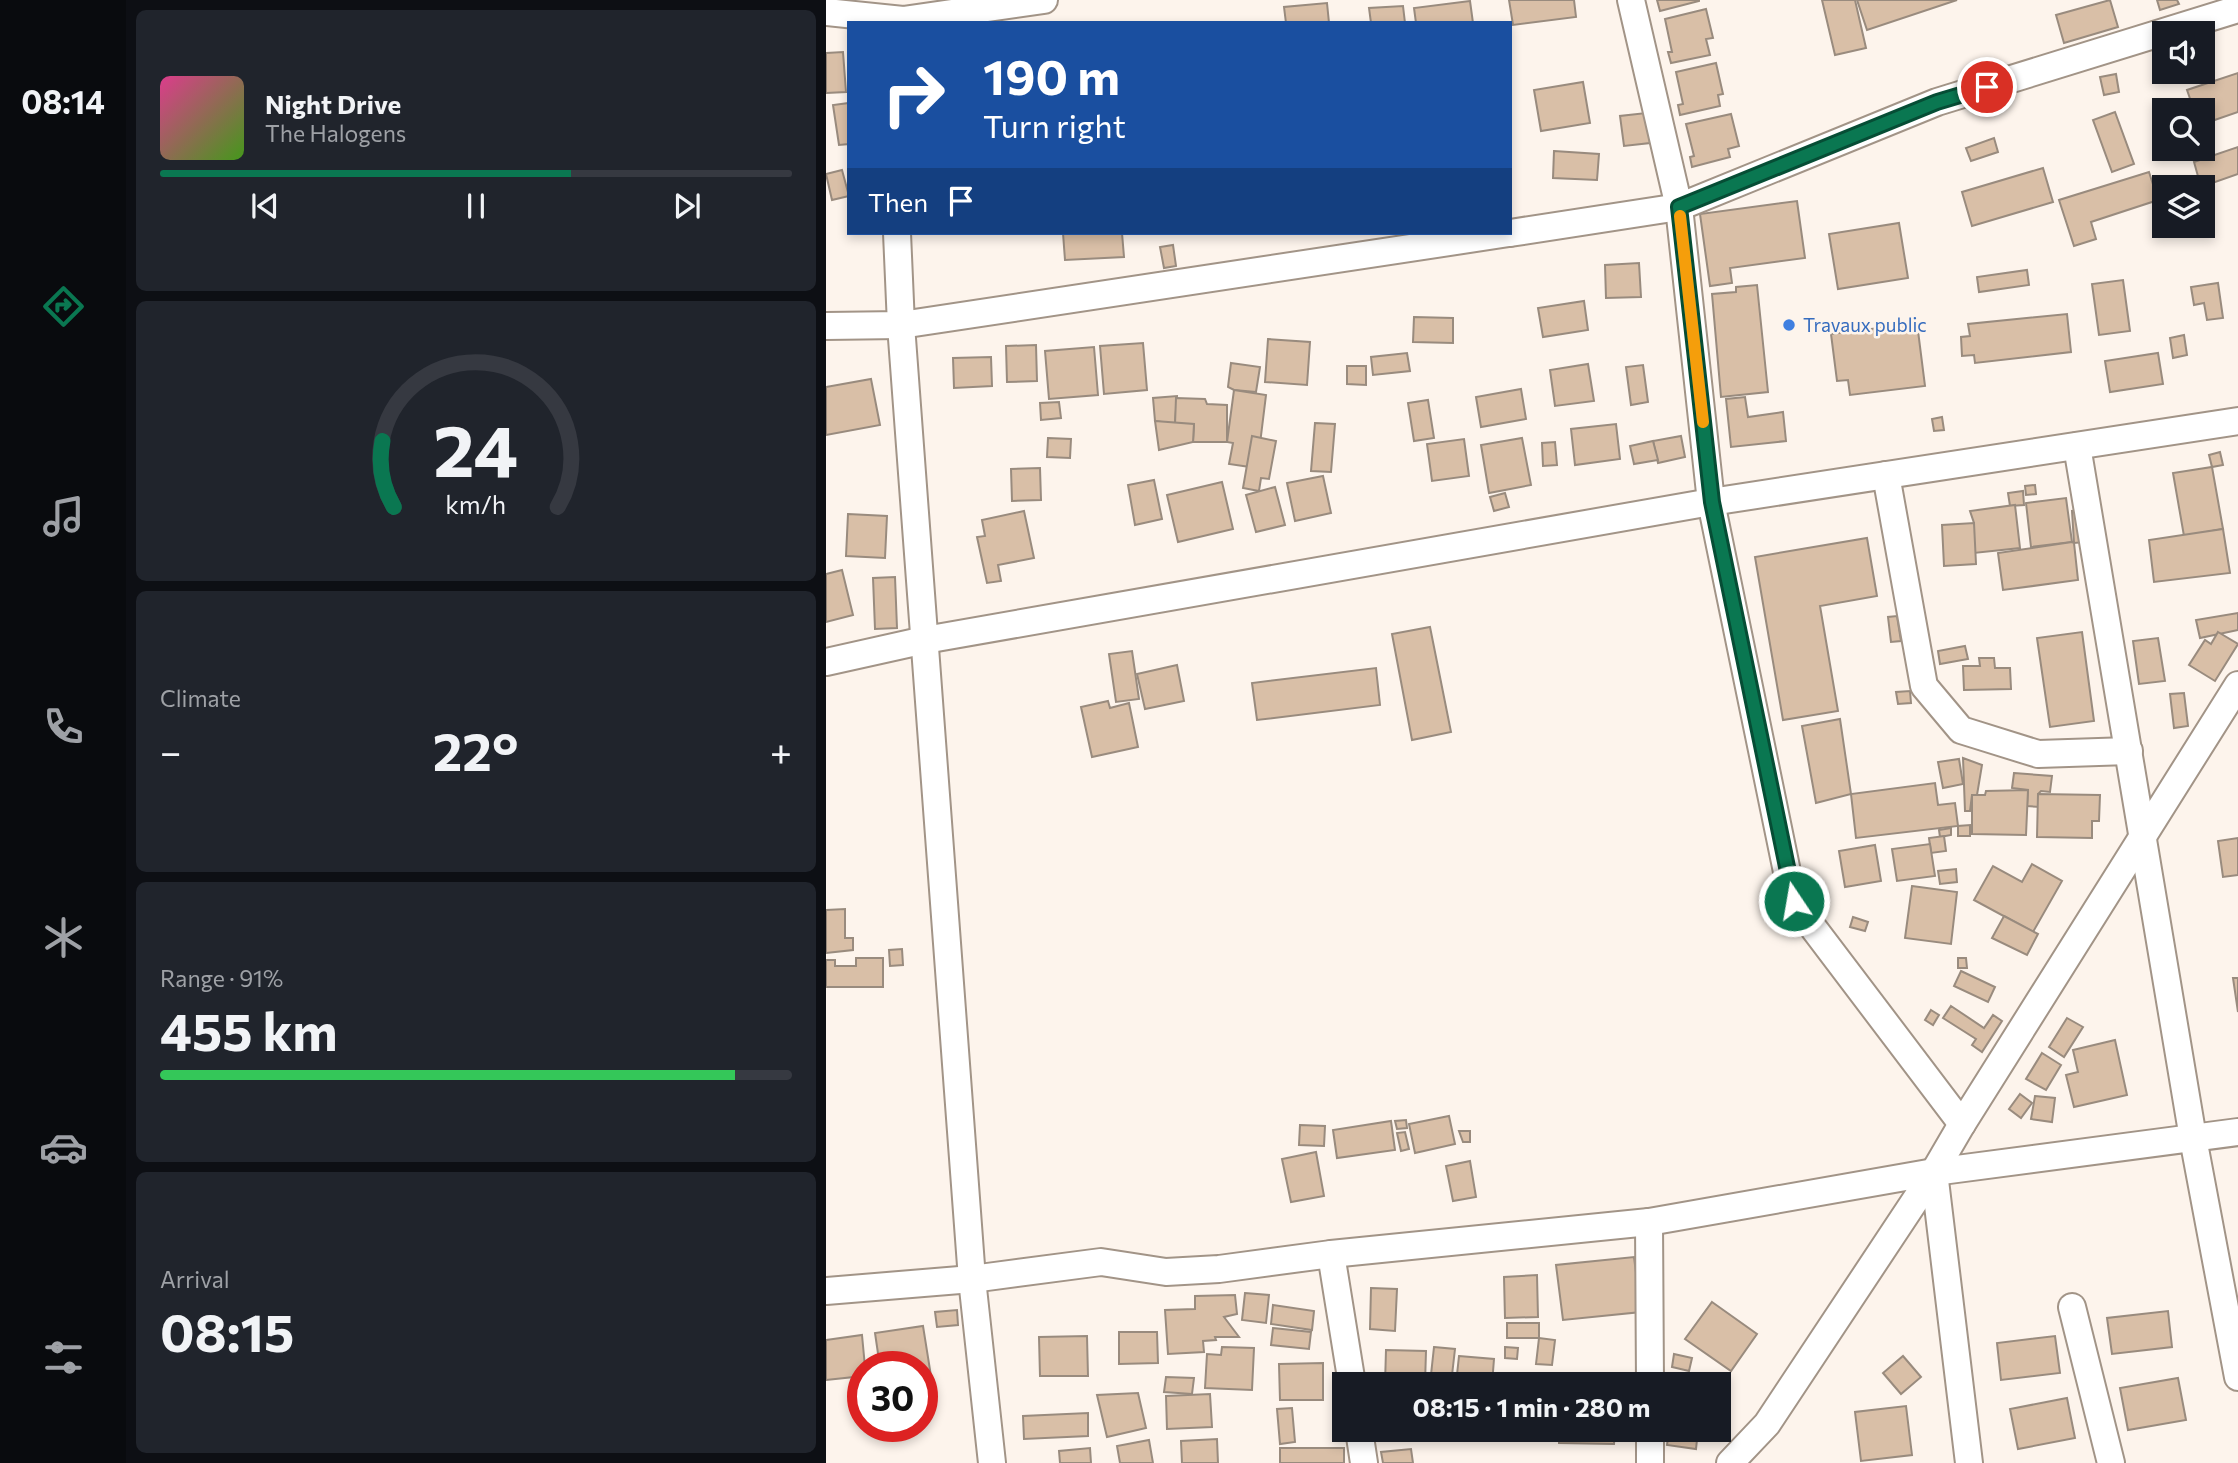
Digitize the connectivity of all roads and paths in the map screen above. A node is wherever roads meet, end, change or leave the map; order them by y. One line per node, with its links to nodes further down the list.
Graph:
1 (1044, 0): 5 (street)
2 (1631, 0): 6 (street)
3 (2238, 9): 6 (street)
4 (826, 12): 5 (street)
5 (903, 14)
6 (1679, 207): 7 (street); 15 (street)
7 (1512, 233)
8 (897, 235): 10 (street)
9 (1497, 235): 10 (street)
10 (901, 325): 11 (street); 16 (street)
11 (826, 327)
12 (2238, 421): 13 (street)
13 (2077, 446): 14 (street); 19 (street)
14 (1886, 475): 15 (street); 19 (street)
15 (1712, 502): 16 (street); 21 (street)
16 (925, 640): 17 (street); 27 (street)
17 (826, 662)
18 (2238, 685): 20 (street)
19 (2129, 751): 20 (street)
20 (2143, 835): 21 (street); 23 (street)
21 (1962, 1124): 24 (street)
22 (2238, 1132): 23 (street)
23 (2193, 1138): 24 (street); 32 (street)
24 (1934, 1172): 25 (street); 38 (street); 39 (street)
25 (1649, 1222): 26 (street); 31 (street)
26 (1331, 1254): 27 (street); 30 (street)
27 (972, 1279): 28 (street); 35 (street)
28 (826, 1291)
29 (2072, 1307): 40 (street)
30 (1350, 1372)
31 (1650, 1372)
32 (2238, 1377)
33 (1361, 1442): 36 (street)
34 (1650, 1442): 37 (street)
35 (992, 1463)
36 (1364, 1463)
37 (1650, 1463)
38 (1730, 1463)
39 (1969, 1463)
40 (2111, 1463)

